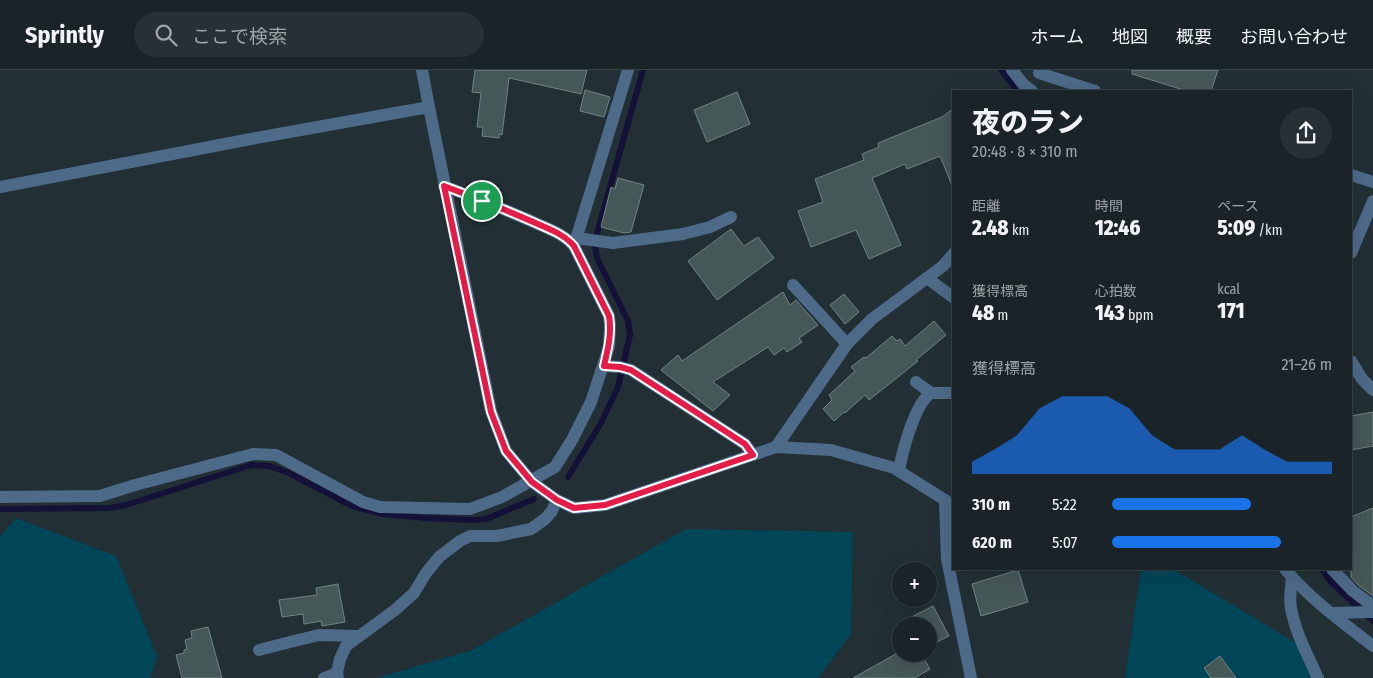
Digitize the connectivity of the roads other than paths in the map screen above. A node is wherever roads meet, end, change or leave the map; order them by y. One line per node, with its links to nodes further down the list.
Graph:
1 (422, 70): 8 (street)
2 (628, 70): 15 (street)
3 (1012, 70): 5 (street)
4 (1039, 72): 6 (street); 7 (street)
5 (1031, 90)
6 (1040, 90)
7 (1092, 90)
8 (429, 107): 11 (street); 12 (street)
9 (1352, 175): 10 (street)
10 (1373, 182)
11 (444, 186): 15 (street); 31 (street)
12 (0, 187)
13 (1373, 201): 16 (street)
14 (731, 217): 15 (street)
15 (575, 242): 23 (street)
16 (1352, 251)
17 (952, 255): 18 (street)
18 (927, 278): 20 (street); 21 (street)
19 (793, 285): 21 (street)
20 (952, 297)
21 (847, 344): 28 (street)
22 (1352, 363): 25 (street)
23 (604, 366): 29 (street); 31 (street)
24 (916, 382): 26 (street)
25 (1373, 390)
26 (931, 393): 27 (street); 30 (street)
27 (952, 393)
28 (776, 447): 29 (street); 30 (street)
29 (753, 455): 33 (street)
30 (899, 471): 34 (street)
31 (532, 482): 32 (street); 33 (street)
32 (0, 497)
33 (557, 500): 40 (street)
34 (950, 505): 45 (street)
35 (1333, 570): 37 (street)
36 (1288, 573): 39 (street); 46 (street)
37 (1373, 606)
38 (1373, 612): 39 (street)
39 (1331, 613): 41 (street)
40 (358, 636): 42 (street); 43 (street)
41 (1373, 646)
42 (259, 650)
43 (338, 676): 44 (street)
44 (324, 678)
45 (971, 678)
46 (1318, 678)

